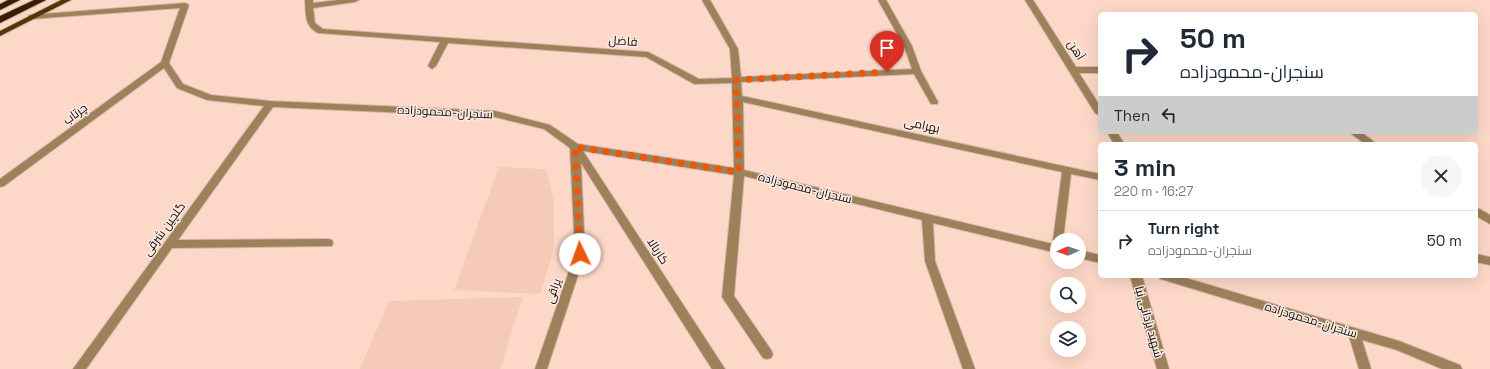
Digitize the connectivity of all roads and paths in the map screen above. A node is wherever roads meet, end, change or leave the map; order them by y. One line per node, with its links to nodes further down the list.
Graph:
1 (15, 0): 11 (highway)
2 (41, 0): 13 (highway)
3 (67, 0): 12 (main road)
4 (194, 0): 10 (street)
5 (355, 0): 9 (street)
6 (706, 0): 21 (street)
7 (882, 0): 20 (street)
8 (1029, 0): 18 (street, آهن)
9 (310, 3): 15 (street, فاضل)
10 (185, 5): 12 (street); 16 (street)
11 (0, 7)
12 (32, 18): 14 (main road)
13 (0, 20)
14 (0, 34)
15 (445, 40): 17 (street); 21 (street, فاضل)
16 (165, 63): 24 (street, سنجران-محمودزاده); 32 (street, چرتاب)
17 (432, 66)
18 (1073, 70): 19 (street); 25 (street, آهن)
19 (1098, 70)
20 (917, 71): 21 (street, فاضل); 23 (street)
21 (736, 80): 22 (street)
22 (738, 98): 29 (street, بهرامی); 30 (street)
23 (934, 102)
24 (270, 104): 28 (street, سنجران-محمودزاده); 38 (street, گلچین شرقی)
25 (1098, 111)
26 (1357, 134): 27 (street)
27 (1369, 142)
28 (575, 147): 30 (street, سنجران-محمودزاده); 49 (street, یراقی); 50 (street, کاربالا)
29 (1068, 170): 31 (street, بهرامی); 36 (street)
30 (739, 172): 34 (street, سنجران-محمودزاده); 47 (street)
31 (1098, 177)
32 (0, 184)
33 (1478, 212): 35 (street)
34 (928, 218): 39 (street, سنجران-محمودزاده); 51 (street)
35 (1490, 220)
36 (1059, 233)
37 (328, 243): 38 (street)
38 (170, 244): 48 (street, گلچین شرقی)
39 (1050, 244)
40 (1086, 256): 42 (street)
41 (1478, 258): 43 (street)
42 (1098, 259)
43 (1490, 260)
44 (1137, 278): 52 (street, شهید یزدانی نیا)
45 (1171, 278): 46 (street, سنجران-محمودزاده)
46 (1354, 333): 53 (street); 54 (street, سنجران-محمودزاده)
47 (767, 354)
48 (79, 369)
49 (541, 369)
50 (719, 369)
51 (969, 369)
52 (1163, 369)
53 (1364, 369)
54 (1456, 369)

